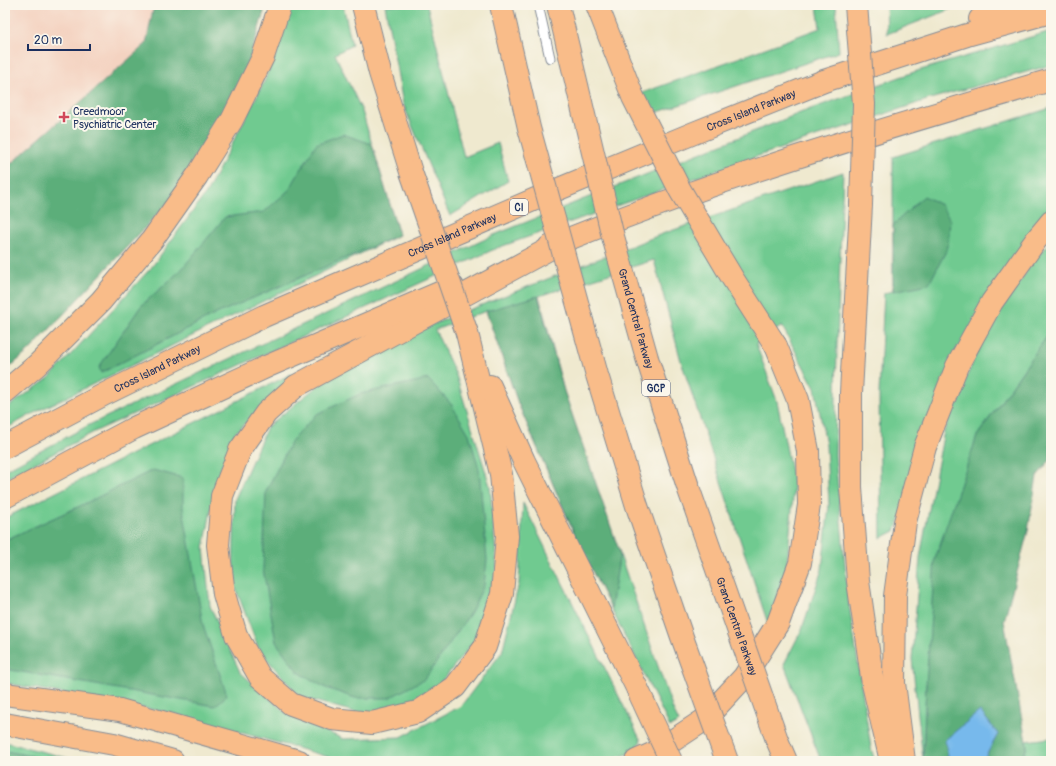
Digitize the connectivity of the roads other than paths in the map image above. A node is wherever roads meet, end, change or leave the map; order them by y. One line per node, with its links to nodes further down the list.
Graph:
1 (280, 5): 18 (highway)
2 (363, 5): 14 (highway)
3 (376, 5): 14 (highway)
4 (501, 5): 27 (highway, bridge)
5 (538, 5): 11 (lane)
6 (558, 5): 28 (highway, Grand Central Parkway / GCP, bridge)
7 (597, 5): 25 (highway, bridge)
8 (856, 5): 29 (highway, bridge)
9 (1014, 5): 13 (highway)
10 (1051, 12): 13 (highway, Cross Island Parkway / CI)
11 (550, 58)
12 (1051, 80): 16 (highway)
13 (824, 81): 19 (highway, Cross Island Parkway / CI)
14 (411, 172): 17 (highway, bridge)
15 (1051, 222): 30 (highway)
16 (562, 242): 17 (highway); 20 (highway)
17 (466, 333): 26 (highway, bridge)
18 (5, 392)
19 (5, 447)
20 (5, 497)
21 (5, 694): 24 (highway)
22 (5, 724): 23 (highway)
23 (173, 761)
24 (299, 761)
25 (636, 761)
26 (671, 761)
27 (728, 761)
28 (786, 761)
29 (891, 761)
30 (904, 761)

